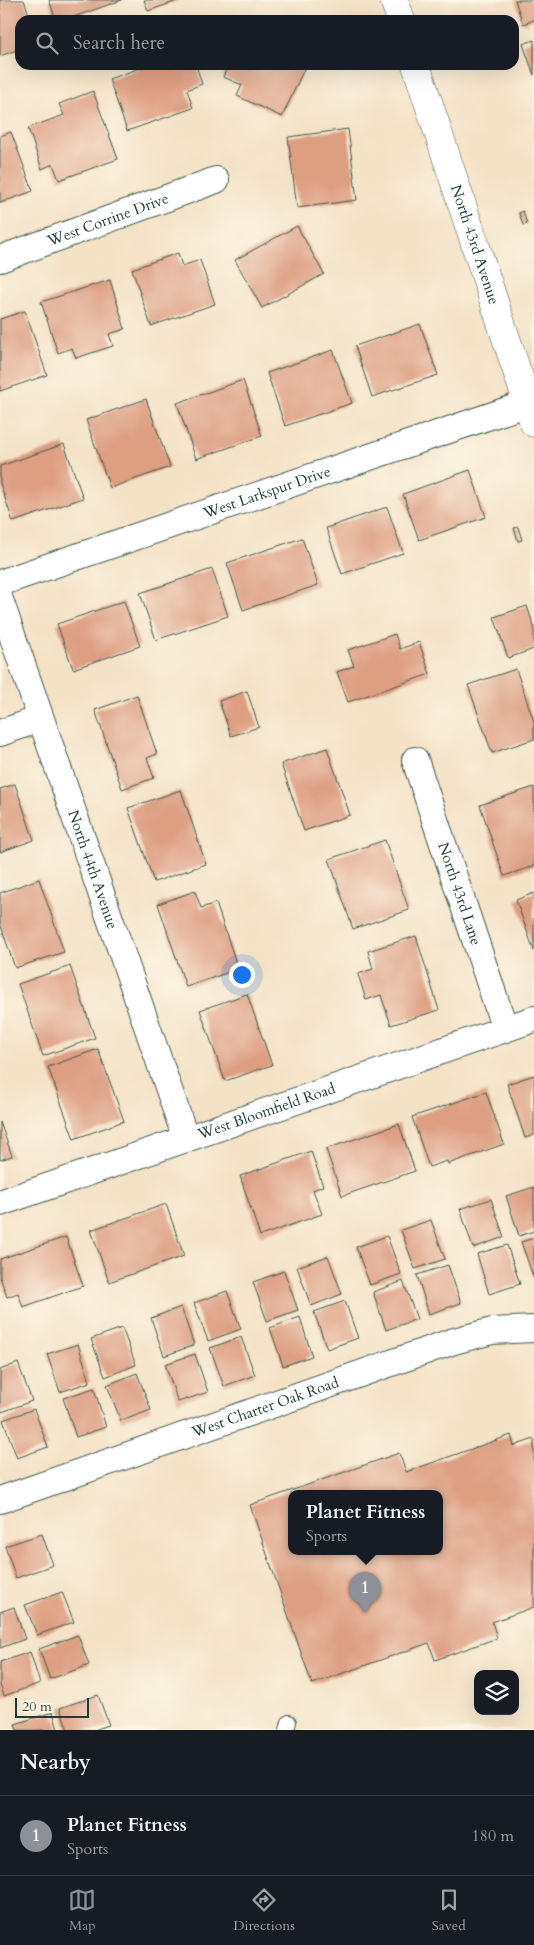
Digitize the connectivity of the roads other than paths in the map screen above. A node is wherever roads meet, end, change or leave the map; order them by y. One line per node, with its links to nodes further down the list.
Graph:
1 (394, 0): 2 (main road)
2 (399, 15)
3 (418, 70): 6 (main road, North 43rd Avenue)
4 (216, 180): 5 (street, West Corrine Drive)
5 (0, 259)
6 (532, 409): 7 (street, West Larkspur Drive)
7 (0, 583)
8 (0, 600): 9 (street, North 44th Avenue)
9 (40, 719): 10 (street); 14 (street, North 44th Avenue)
10 (0, 733)
11 (415, 760): 13 (street, North 43rd Lane)
12 (534, 1019): 13 (street, West Bloomfield Road)
13 (505, 1029): 14 (street, West Bloomfield Road)
14 (186, 1139): 15 (street, West Bloomfield Road)
15 (0, 1203)
16 (534, 1329): 17 (street, West Charter Oak Road)
17 (0, 1500)

